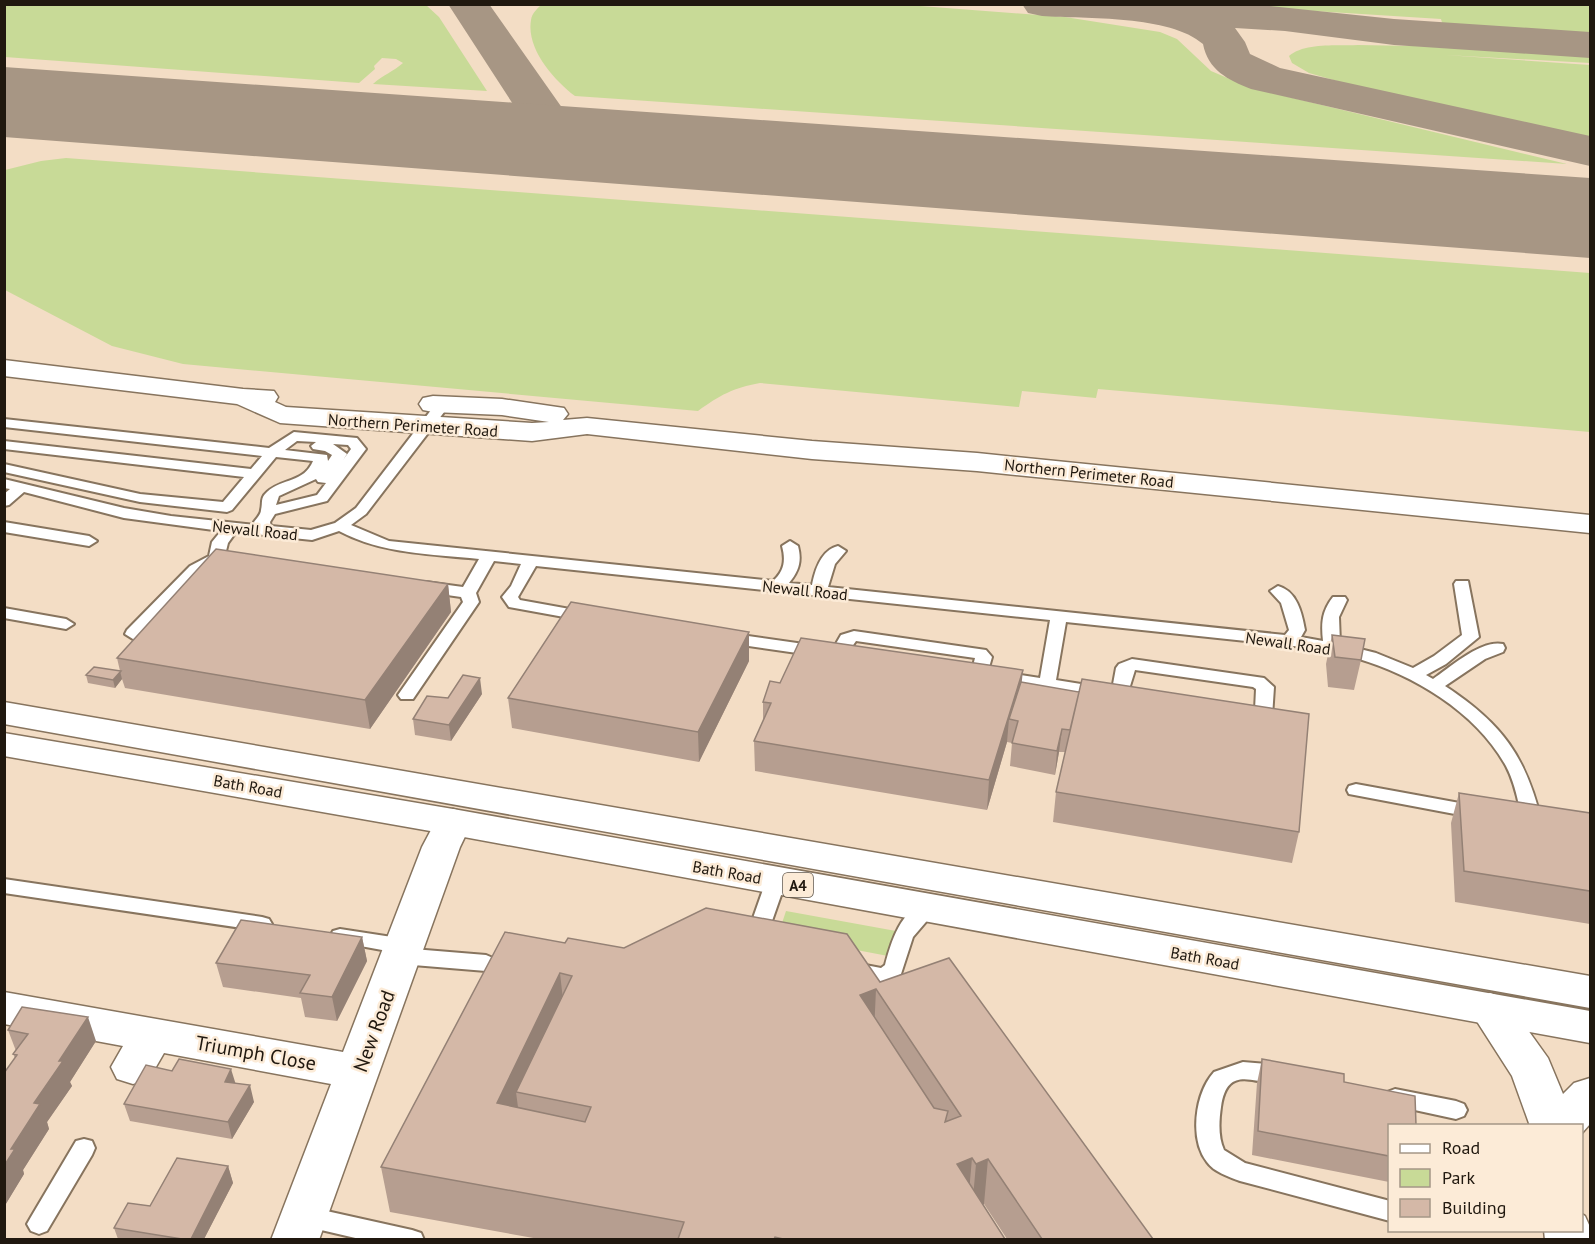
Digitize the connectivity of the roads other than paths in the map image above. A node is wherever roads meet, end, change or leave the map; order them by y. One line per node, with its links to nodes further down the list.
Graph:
1 (4, 368): 2 (main road, Northern Perimeter Road)
2 (436, 415): 11 (main road, Northern Perimeter Road); 12 (lane)
3 (4, 423): 5 (lane)
4 (4, 445): 7 (lane)
5 (279, 446): 7 (lane); 10 (lane); 10 (lane)
6 (4, 468): 7 (lane)
7 (254, 474)
8 (13, 485): 9 (lane); 14 (lane, Newall Road)
9 (4, 502)
10 (269, 511): 15 (lane)
11 (1590, 524)
12 (340, 526): 15 (lane, Newall Road); 20 (lane, Newall Road)
13 (4, 527): 16 (lane)
14 (232, 527): 15 (lane, Newall Road); 19 (lane)
15 (265, 531)
16 (89, 541)
17 (790, 546): 25 (lane)
18 (838, 551): 26 (lane)
19 (216, 558): 21 (lane); 34 (lane)
20 (489, 558): 22 (lane, Newall Road); 28 (lane)
21 (239, 561)
22 (530, 562): 25 (lane, Newall Road); 32 (lane)
23 (1462, 584): 41 (lane)
24 (410, 585): 28 (lane)
25 (775, 587): 26 (lane, Newall Road)
26 (819, 591): 31 (lane, Newall Road)
27 (1278, 591): 36 (lane)
28 (468, 593): 44 (lane)
29 (1339, 600): 38 (lane)
30 (4, 613): 33 (lane)
31 (1059, 616): 36 (lane, Newall Road); 42 (lane)
32 (607, 619)
33 (66, 624)
34 (134, 634)
35 (711, 635): 39 (lane)
36 (1290, 641): 38 (lane, Newall Road)
37 (1497, 648): 43 (lane)
38 (1332, 649): 41 (lane, Newall Road)
39 (837, 654): 40 (lane); 42 (lane)
40 (861, 657)
41 (1413, 675): 43 (lane, Newall Road)
42 (1047, 684): 46 (lane)
43 (1433, 687): 52 (lane, Newall Road)
44 (407, 695)
45 (4, 713): 63 (main road, Bath Road / A4)
46 (1239, 713)
47 (4, 744): 51 (main road, Bath Road / A4)
48 (1356, 790): 49 (lane)
49 (1490, 814)
50 (1512, 819): 52 (lane)
51 (453, 822): 54 (main road, Bath Road / A4); 59 (main road, New Road)
52 (1533, 823): 53 (lane)
53 (1556, 826)
54 (776, 881): 56 (main road, Bath Road / A4); 60 (lane)
55 (4, 886): 57 (lane)
56 (927, 909): 62 (lane); 65 (main road, Bath Road / A4)
57 (280, 927)
58 (326, 934): 59 (lane)
59 (403, 951): 61 (lane); 67 (main road, New Road)
60 (763, 953)
61 (486, 963)
62 (833, 967)
63 (1590, 992)
64 (4, 1008): 67 (main road, Triumph Close)
65 (1490, 1009): 66 (main road, Bath Road / A4); 72 (main road)
66 (1590, 1027)
67 (358, 1072): 77 (main road, New Road)
68 (1304, 1080): 75 (lane)
69 (1374, 1094): 71 (lane)
70 (1590, 1096): 73 (main road)
71 (1456, 1110)
72 (1553, 1124)
73 (1561, 1124)
74 (84, 1148): 76 (lane)
75 (1388, 1211)
76 (39, 1224)
77 (299, 1228): 78 (lane)
78 (412, 1239)

